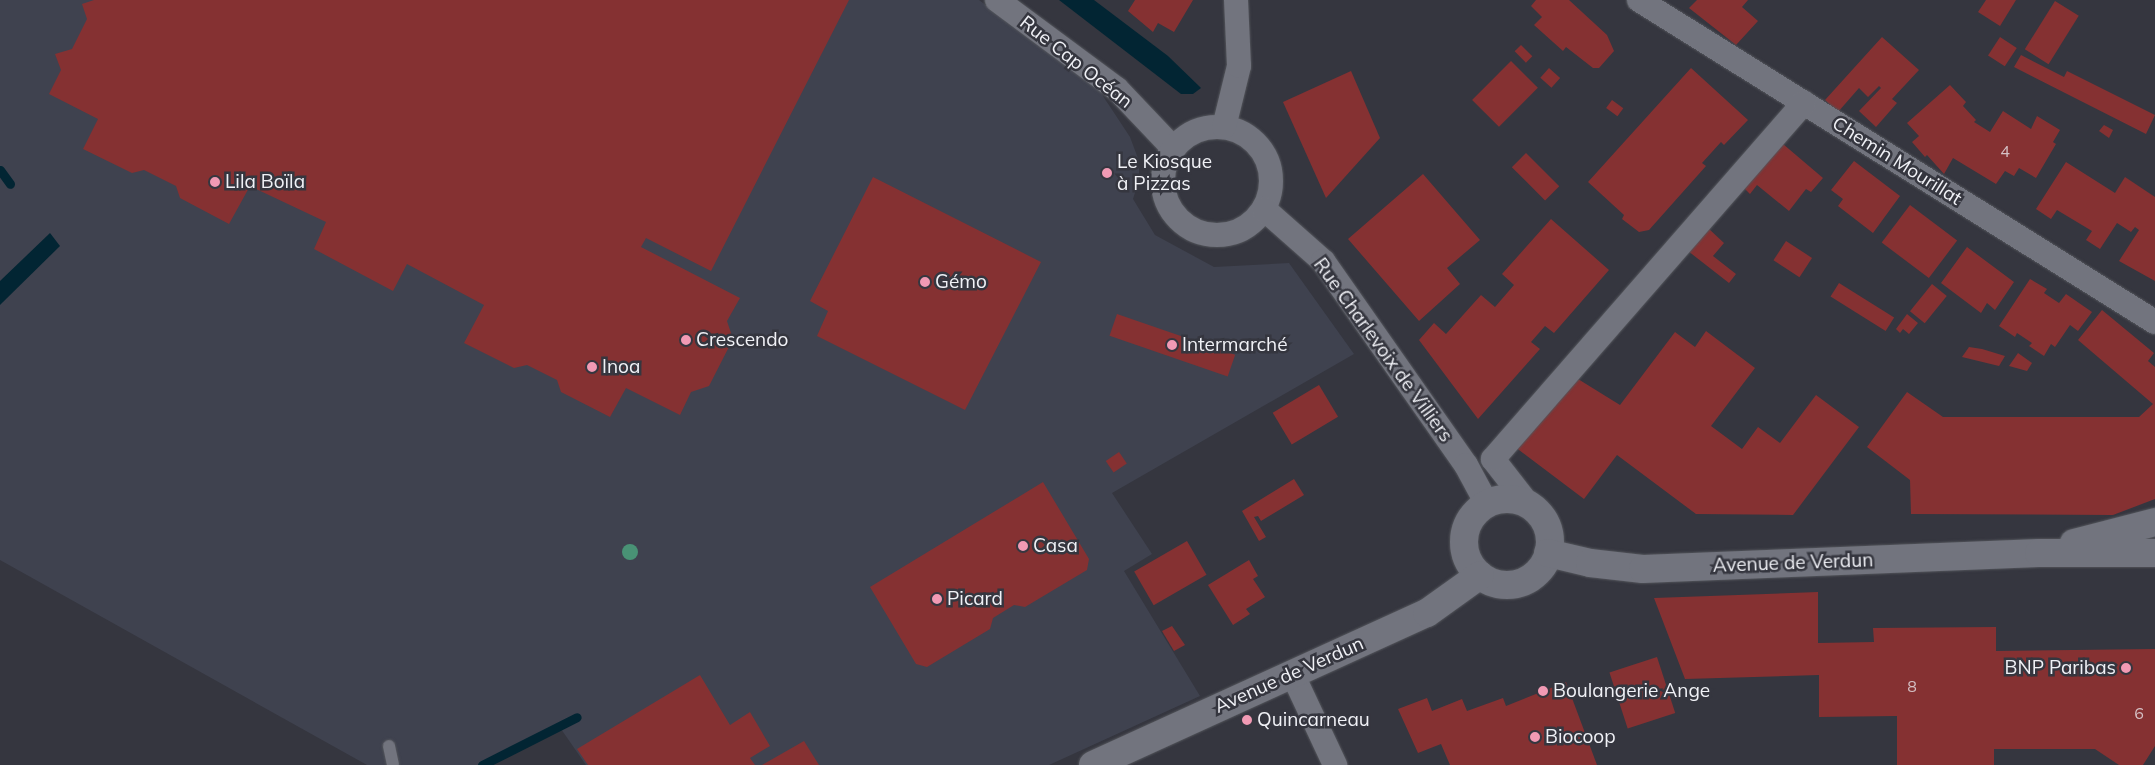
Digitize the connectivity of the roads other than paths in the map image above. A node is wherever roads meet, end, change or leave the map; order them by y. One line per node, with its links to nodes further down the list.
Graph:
1 (997, 0): 6 (street, Rue Cap Océan)
2 (1236, 0): 5 (street)
3 (1639, 0): 4 (street, Chemin Mourillat)
4 (1804, 103): 8 (street, Chemin Mourillat); 10 (street)
5 (1224, 126): 6 (street); 7 (street)
6 (1173, 148): 7 (street)
7 (1264, 209): 9 (street, Rue Charlevoix de Villiers)
8 (2155, 322)
9 (1487, 504): 10 (street); 15 (street)
10 (1528, 504): 12 (street)
11 (2155, 522): 13 (street, Avenue de Verdun)
12 (1548, 553): 13 (street, Avenue de Verdun); 15 (street)
13 (2039, 553): 14 (street, Avenue de Verdun)
14 (2155, 553)
15 (1480, 575): 16 (street, Avenue de Verdun)
16 (1292, 673): 19 (street, Avenue de Verdun); 20 (street)
17 (389, 746): 18 (lane)
18 (393, 765)
19 (1093, 765)
20 (1335, 765)

